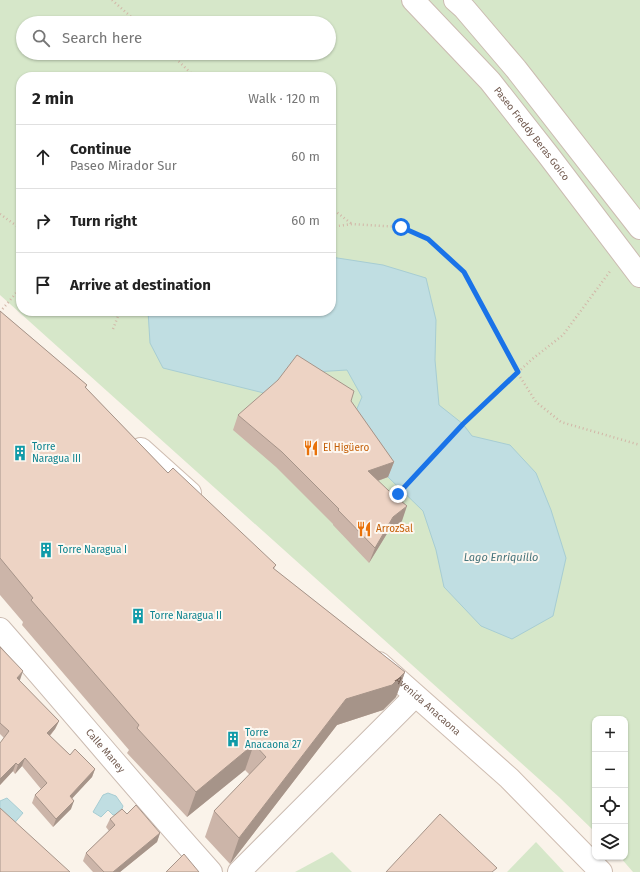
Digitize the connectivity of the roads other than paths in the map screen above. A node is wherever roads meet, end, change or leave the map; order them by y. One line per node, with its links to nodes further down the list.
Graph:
1 (413, 0): 4 (street, Paseo Freddy Beras Goico)
2 (455, 0): 3 (street)
3 (640, 228)
4 (640, 276)
5 (126, 436): 6 (street)
6 (203, 505)
7 (0, 629): 10 (street, Calle Maney)
8 (362, 648): 9 (street, Avenida Anacaona)
9 (415, 696): 11 (street); 12 (street, Avenida Anacaona)
10 (211, 872)
11 (239, 872)
12 (601, 872)

